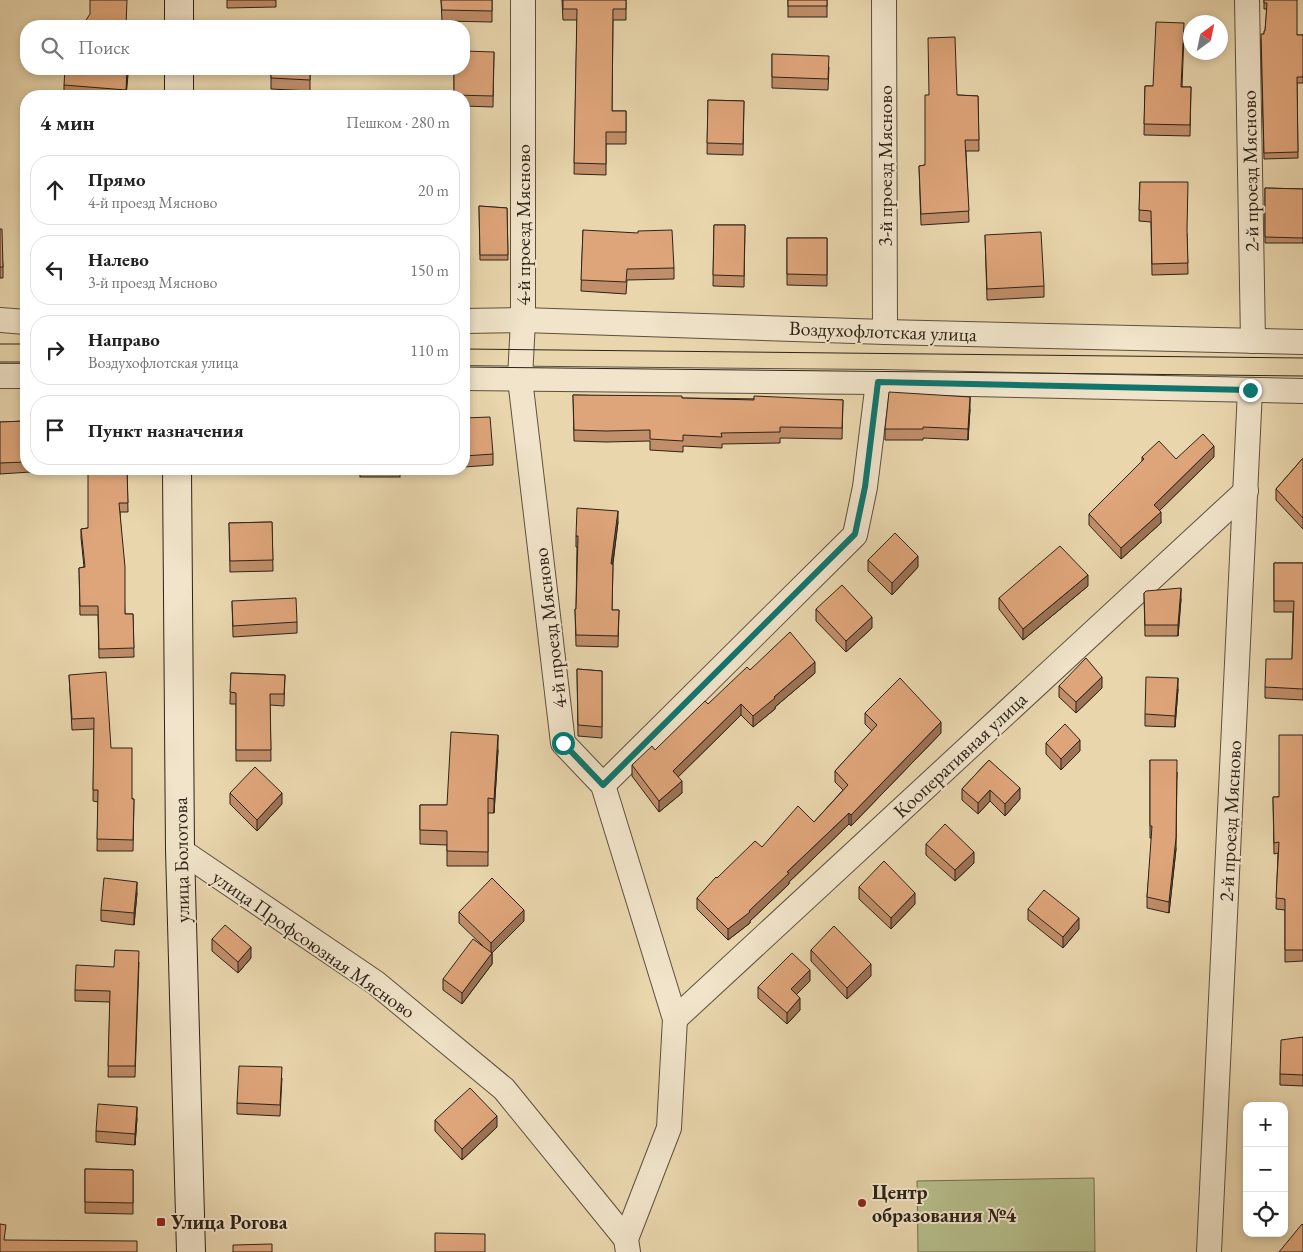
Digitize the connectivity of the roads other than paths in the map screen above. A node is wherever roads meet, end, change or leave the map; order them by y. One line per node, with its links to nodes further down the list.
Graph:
1 (179, 0): 5 (street)
2 (523, 0): 9 (street, 4-й проезд Мясново)
3 (884, 0): 12 (street, 3-й проезд Мясново)
4 (1247, 0): 13 (street, 2-й проезд Мясново)
5 (179, 20)
6 (179, 75): 7 (street)
7 (179, 90)
8 (0, 320): 11 (street)
9 (523, 320): 10 (street, Воздухофлотская улица); 12 (street, Воздухофлотская улица); 18 (street, 4-й проезд Мясново)
10 (470, 321)
11 (20, 322)
12 (885, 332): 13 (street, Воздухофлотская улица)
13 (1253, 341): 14 (street, Воздухофлотская улица)
14 (1303, 342)
15 (0, 376): 16 (street)
16 (20, 376)
17 (470, 378): 18 (street)
18 (520, 379): 19 (street); 24 (street, 4-й проезд Мясново)
19 (878, 382): 20 (street); 24 (street)
20 (1250, 390): 21 (street); 23 (street, 2-й проезд Мясново)
21 (1303, 391)
22 (177, 475): 25 (street, улица Болотова)
23 (1246, 491): 26 (street, Кооперативная улица); 29 (street, 2-й проезд Мясново)
24 (603, 785): 26 (street, 4-й проезд Мясново)
25 (180, 850): 27 (street, улица Профсоюзная Мясново); 28 (street, улица Болотова)
26 (675, 1019): 27 (street, 4-й проезд Мясново)
27 (627, 1246)
28 (191, 1252)
29 (1209, 1252)

